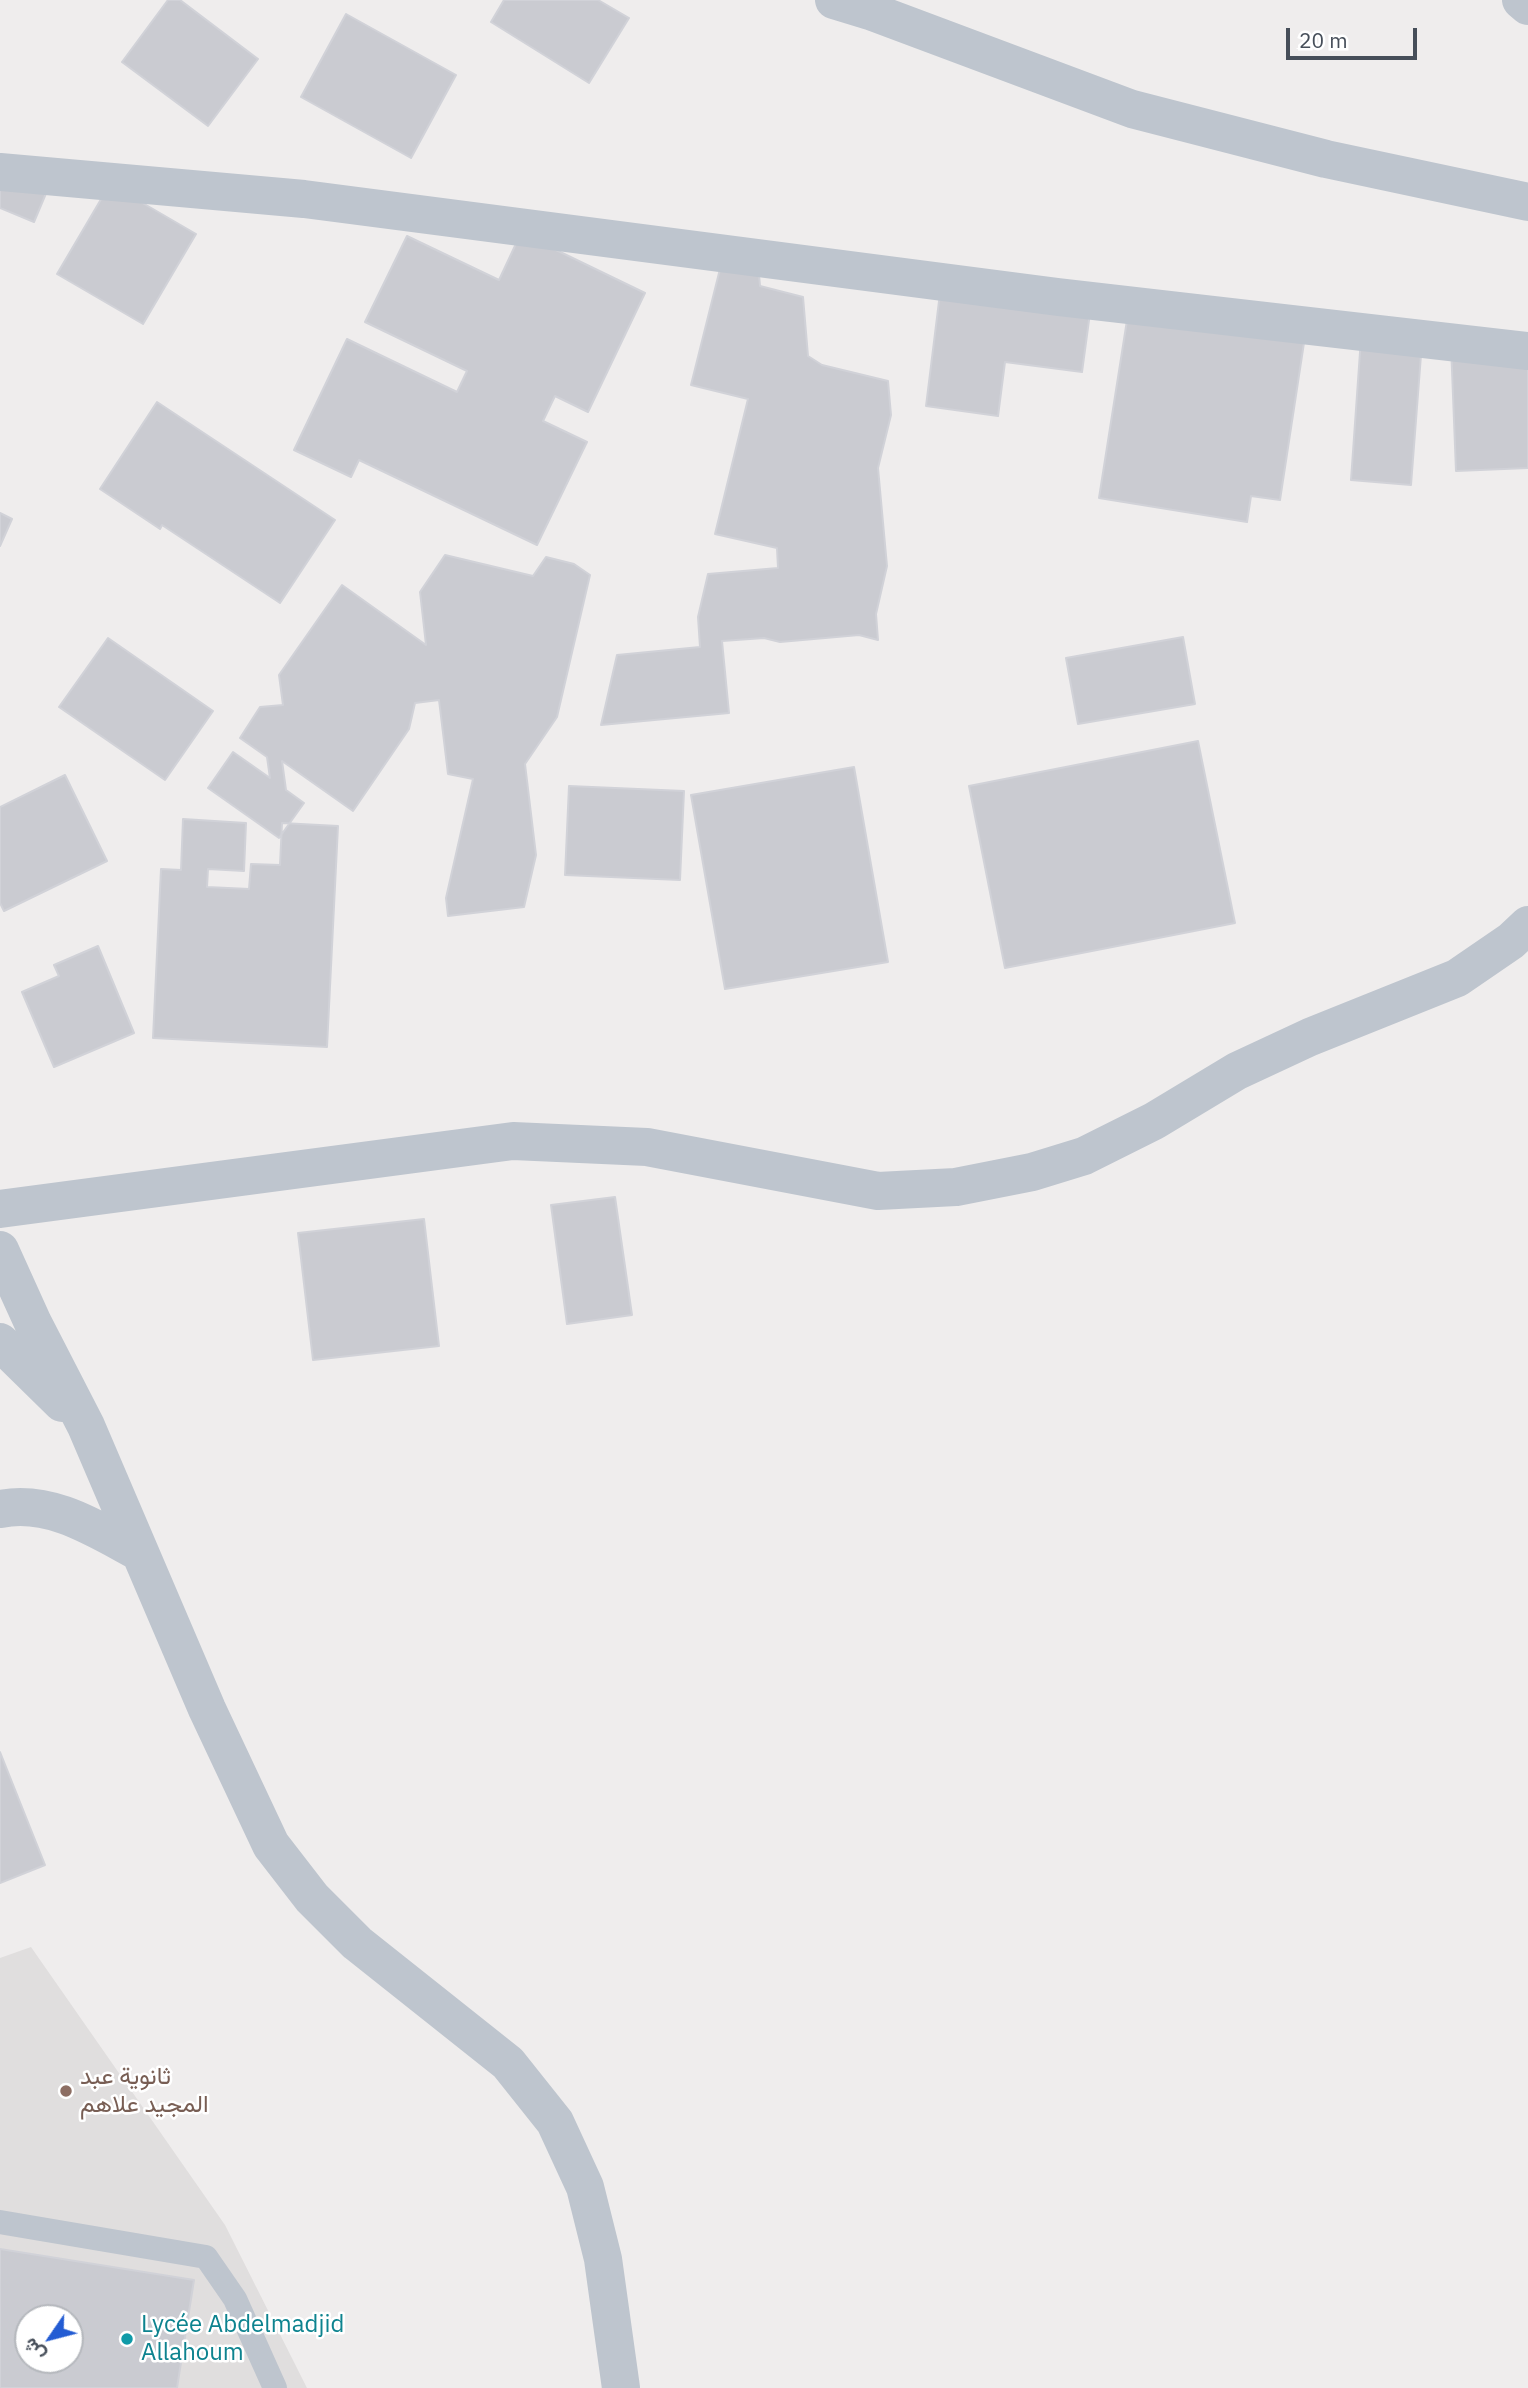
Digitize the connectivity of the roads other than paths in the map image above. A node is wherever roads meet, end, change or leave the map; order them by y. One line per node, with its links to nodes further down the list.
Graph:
1 (834, 0): 5 (street)
2 (1521, 0): 3 (street)
3 (1528, 6)
4 (0, 172): 6 (street)
5 (1528, 202)
6 (1528, 351)
7 (1528, 925): 8 (street)
8 (0, 1209)
9 (0, 1250): 11 (street)
10 (0, 1342): 11 (street)
11 (86, 1426): 13 (street)
12 (0, 1509): 13 (street)
13 (139, 1552): 16 (street)
14 (0, 2222): 15 (lane)
15 (275, 2388)
16 (621, 2388)

